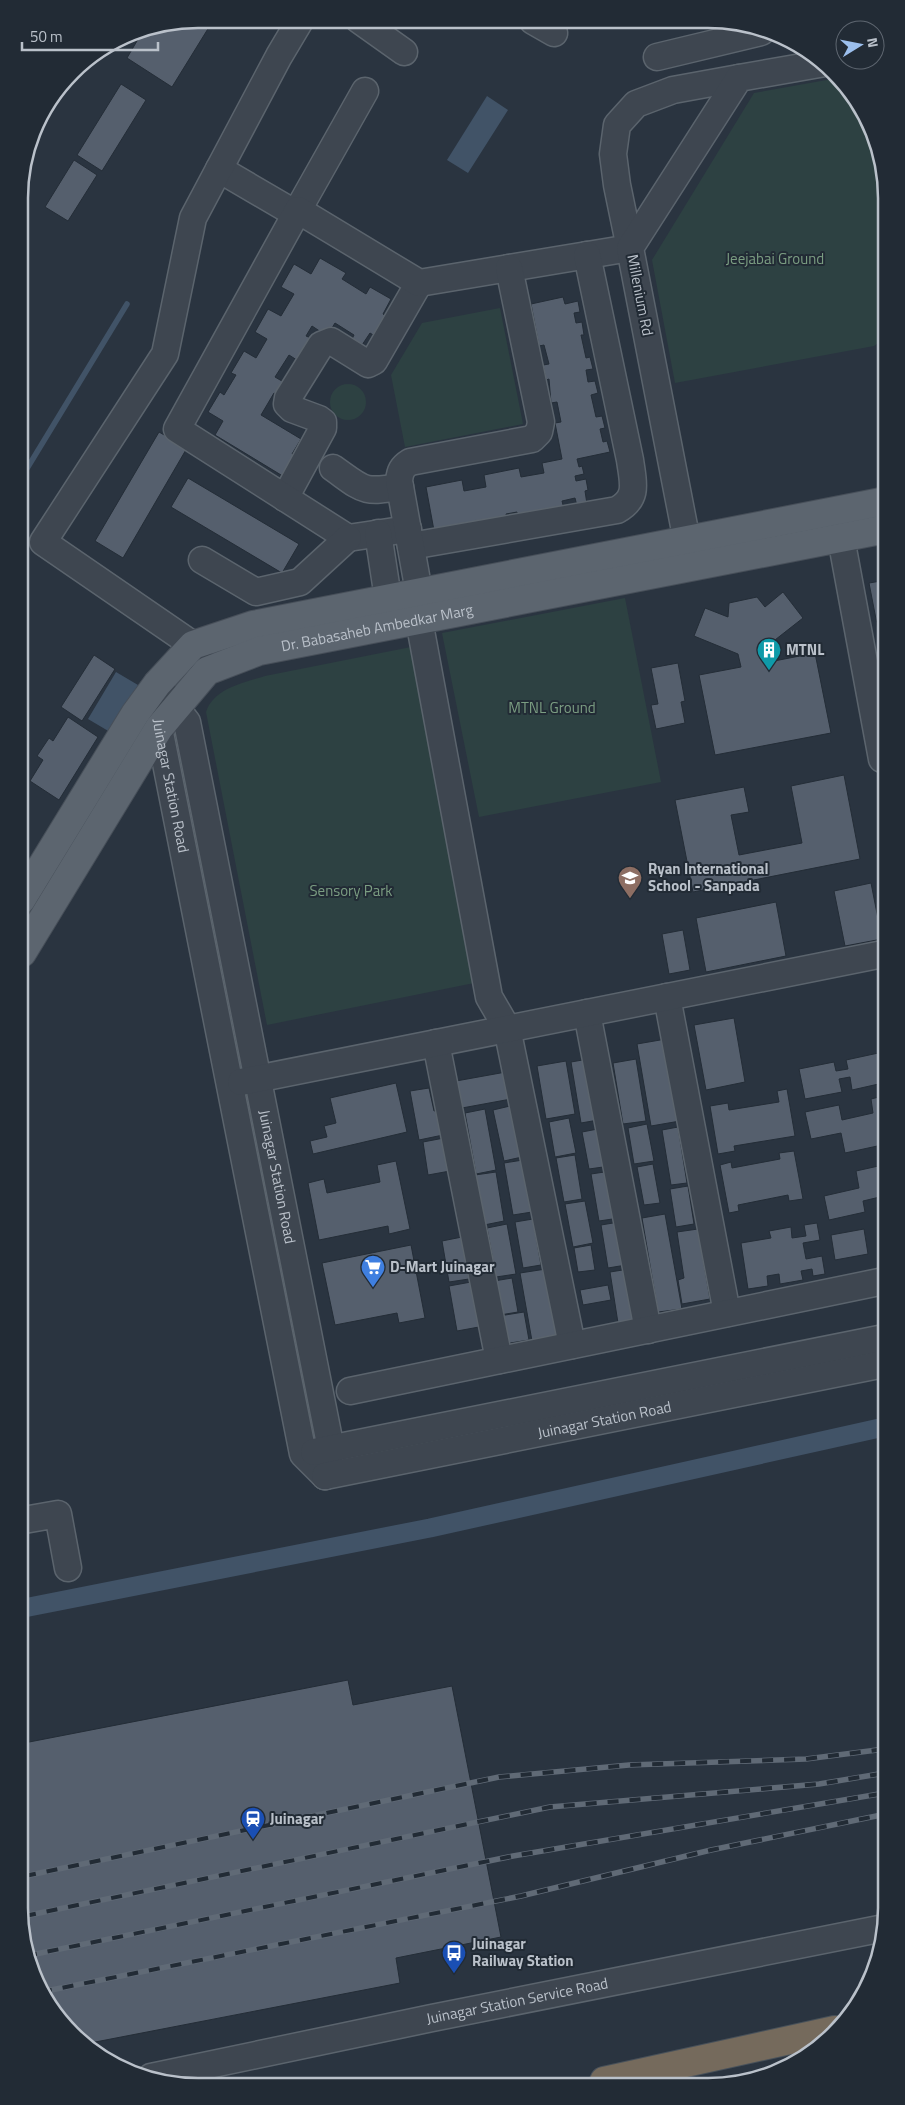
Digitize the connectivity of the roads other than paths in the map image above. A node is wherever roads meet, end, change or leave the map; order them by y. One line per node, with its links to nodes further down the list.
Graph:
1 (296, 28): 10 (street)
2 (370, 28): 5 (street)
3 (743, 32): 6 (street)
4 (748, 33): 8 (street)
5 (404, 52)
6 (657, 57)
7 (814, 65): 8 (street)
8 (746, 77): 12 (street, Millenium Rd); 12 (street)
9 (365, 91): 11 (street)
10 (219, 170): 11 (street); 31 (street)
11 (297, 212): 15 (street); 18 (street)
12 (630, 248): 13 (street); 25 (street, Millenium Rd)
13 (587, 255): 14 (street); 23 (street)
14 (509, 268): 15 (street); 17 (street)
15 (419, 283): 18 (street)
16 (333, 468): 17 (street)
17 (400, 487): 23 (street)
18 (285, 498): 22 (street)
19 (878, 503): 25 (main road, Dr. Babasaheb Ambedkar Marg)
20 (878, 531): 24 (main road, Dr. Babasaheb Ambedkar Marg)
21 (378, 533): 22 (street); 23 (street); 29 (street)
22 (348, 538): 26 (street)
23 (409, 538): 28 (street)
24 (841, 538): 27 (main road, Dr. Babasaheb Ambedkar Marg); 35 (street)
25 (688, 540): 27 (street, Millenium Rd); 28 (main road, Dr. Babasaheb Ambedkar Marg)
26 (202, 560)
27 (692, 567): 30 (main road, Dr. Babasaheb Ambedkar Marg)
28 (419, 592): 29 (main road, Dr. Babasaheb Ambedkar Marg)
29 (388, 598): 31 (main road, Dr. Babasaheb Ambedkar Marg)
30 (418, 620): 32 (main road, Dr. Babasaheb Ambedkar Marg); 41 (street)
31 (193, 645): 32 (street); 33 (main road, Dr. Babasaheb Ambedkar Marg)
32 (207, 671): 34 (main road, Dr. Babasaheb Ambedkar Marg)
33 (157, 684): 34 (street, Juinagar Station Road); 36 (main road, Dr. Babasaheb Ambedkar Marg)
34 (167, 718): 37 (main road, Dr. Babasaheb Ambedkar Marg); 43 (street, Juinagar Station Road); 44 (street, Juinagar Station Road)
35 (878, 732)
36 (28, 890)
37 (28, 943)
38 (878, 955): 39 (street)
39 (667, 997): 40 (street); 46 (street)
40 (587, 1014): 41 (street); 47 (street)
41 (507, 1028): 42 (street); 49 (street)
42 (436, 1044): 43 (street); 50 (street)
43 (257, 1079): 44 (street); 53 (street, Juinagar Station Road)
44 (230, 1084): 54 (street, Juinagar Station Road)
45 (877, 1282): 46 (street)
46 (727, 1313): 47 (street)
47 (648, 1330): 49 (street)
48 (877, 1339): 53 (street, Juinagar Station Road)
49 (572, 1345): 50 (street)
50 (499, 1360): 52 (street)
51 (877, 1365): 55 (street, Juinagar Station Road)
52 (350, 1392)
53 (331, 1448): 54 (street, Juinagar Station Road); 55 (street, Juinagar Station Road)
54 (303, 1454): 55 (street)
55 (326, 1476)
56 (28, 1519): 57 (street)
57 (68, 1568)
58 (876, 1930): 60 (street, Juinagar Station Service Road)
59 (823, 2032): 61 (highway)
60 (165, 2074)
61 (618, 2078)

